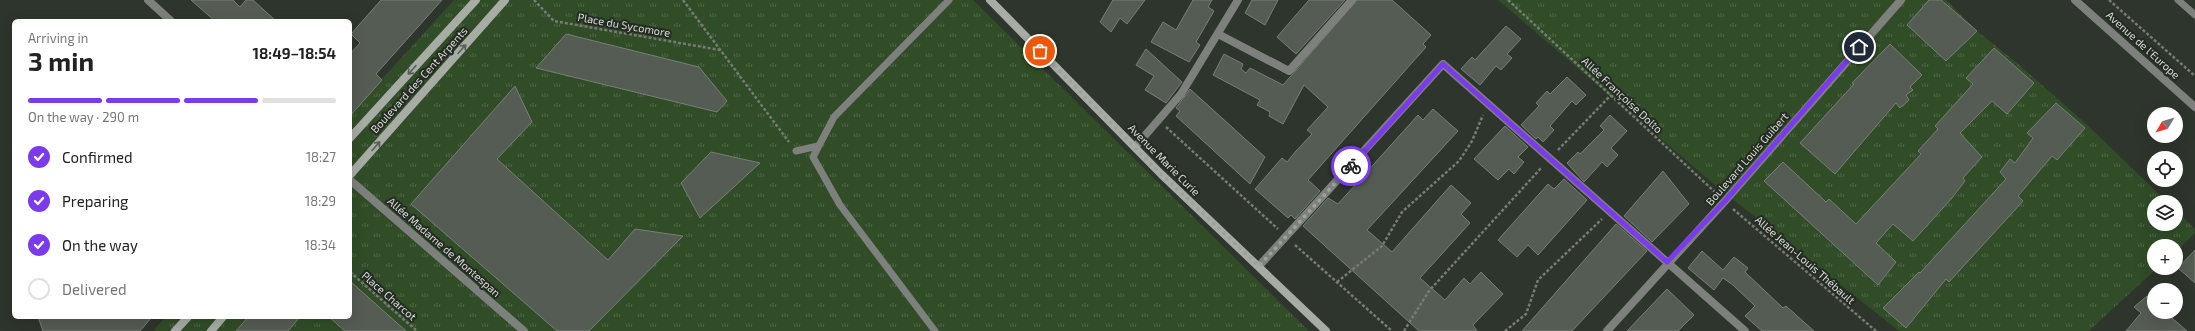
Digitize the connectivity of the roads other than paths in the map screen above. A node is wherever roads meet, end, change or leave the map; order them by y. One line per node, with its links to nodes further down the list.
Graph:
1 (148, 0): 12 (street)
2 (476, 0): 15 (main road, Boulevard des Cent Arpents, one-way to 15)
3 (505, 0): 19 (main road, Boulevard des Cent Arpents, one-way to 3)
4 (949, 0): 16 (lane)
5 (990, 0): 17 (main road, Avenue Marie Curie)
6 (1238, 0): 13 (street)
7 (1352, 0): 13 (street)
8 (1901, 0): 21 (street, Boulevard Louis Guibert)
9 (2075, 0): 14 (street, Avenue de l'Europe)
10 (2178, 0): 11 (lane)
11 (2195, 15)
12 (169, 19)
13 (1218, 34): 17 (street)
14 (2195, 107)
15 (352, 136)
16 (818, 146): 18 (lane); 28 (lane)
17 (1135, 147): 22 (main road, Avenue Marie Curie)
18 (796, 151)
19 (352, 173)
20 (352, 182): 27 (street, Allée Madame de Montespan)
21 (1667, 262): 22 (street); 30 (street, Boulevard Louis Guibert); 31 (street)
22 (1259, 266): 29 (main road, Avenue Marie Curie)
23 (186, 319): 25 (main road)
24 (221, 319): 26 (main road)
25 (175, 331)
26 (211, 331)
27 (524, 331)
28 (935, 331)
29 (1326, 331)
30 (1607, 331)
31 (1745, 331)

